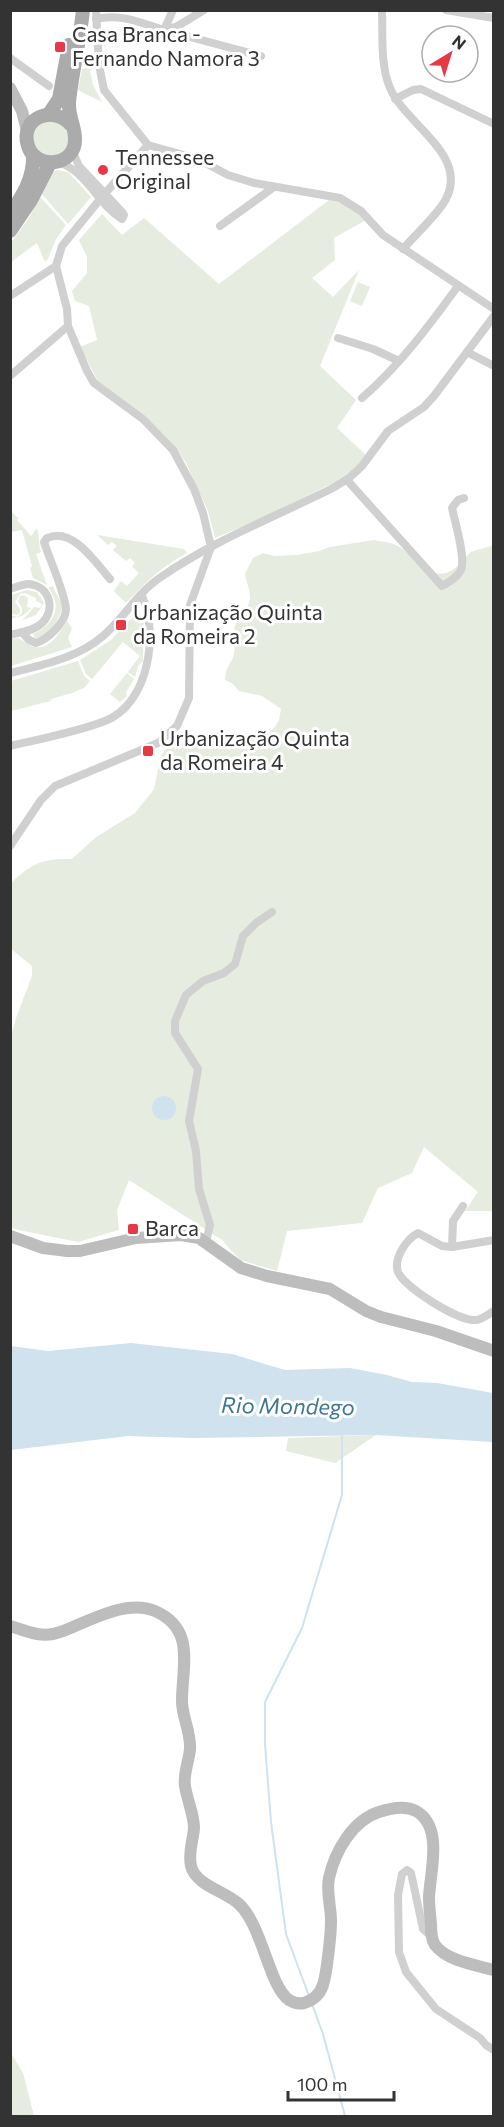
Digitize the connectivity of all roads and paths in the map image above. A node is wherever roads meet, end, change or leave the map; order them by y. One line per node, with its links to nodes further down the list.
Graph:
1 (74, 10): 15 (main road)
2 (83, 10): 17 (main road)
3 (173, 10): 9 (street)
4 (204, 10): 9 (street)
5 (382, 10): 14 (street)
6 (446, 10): 8 (street)
7 (96, 15): 9 (street); 19 (street)
8 (494, 18)
9 (164, 30): 10 (street)
10 (261, 56)
11 (10, 57): 12 (street)
12 (49, 86)
13 (13, 92): 15 (street); 18 (street)
14 (395, 99): 16 (street); 28 (street)
15 (45, 115): 17 (main road); 18 (main road)
16 (494, 124)
17 (71, 125): 20 (main road)
18 (27, 132): 21 (main road)
19 (148, 145): 23 (street); 24 (street)
20 (72, 150): 22 (main road); 24 (street)
21 (33, 155): 22 (main road); 25 (main road)
22 (54, 162): 24 (street); 27 (main road)
23 (274, 187): 26 (street); 28 (street)
24 (103, 196): 29 (street)
25 (10, 214)
26 (220, 226)
27 (10, 231)
28 (403, 249): 30 (street)
29 (56, 266): 31 (street); 34 (street)
30 (458, 286): 32 (street); 37 (street)
31 (10, 296)
32 (494, 309)
33 (494, 316): 36 (street)
34 (68, 326): 39 (street); 43 (street)
35 (338, 338): 37 (street)
36 (467, 352): 38 (street); 41 (street)
37 (399, 362): 40 (street)
38 (494, 366)
39 (10, 376)
40 (362, 398)
41 (346, 480): 42 (street); 43 (street)
42 (464, 498)
43 (211, 548): 46 (street); 51 (street)
44 (110, 579): 47 (street)
45 (10, 589): 47 (street)
46 (142, 596): 49 (street); 50 (street)
47 (22, 632): 48 (street)
48 (10, 635)
49 (10, 674)
50 (10, 746)
51 (10, 846)
52 (272, 912): 56 (street)
53 (463, 1206): 57 (street)
54 (10, 1236): 56 (street)
55 (494, 1240): 57 (street)
56 (206, 1242): 59 (street)
57 (452, 1247): 58 (street)
58 (494, 1311)
59 (494, 1351)
60 (10, 1626): 61 (street)
61 (431, 1936): 62 (street); 63 (street)
62 (494, 1970)
63 (494, 2050)

